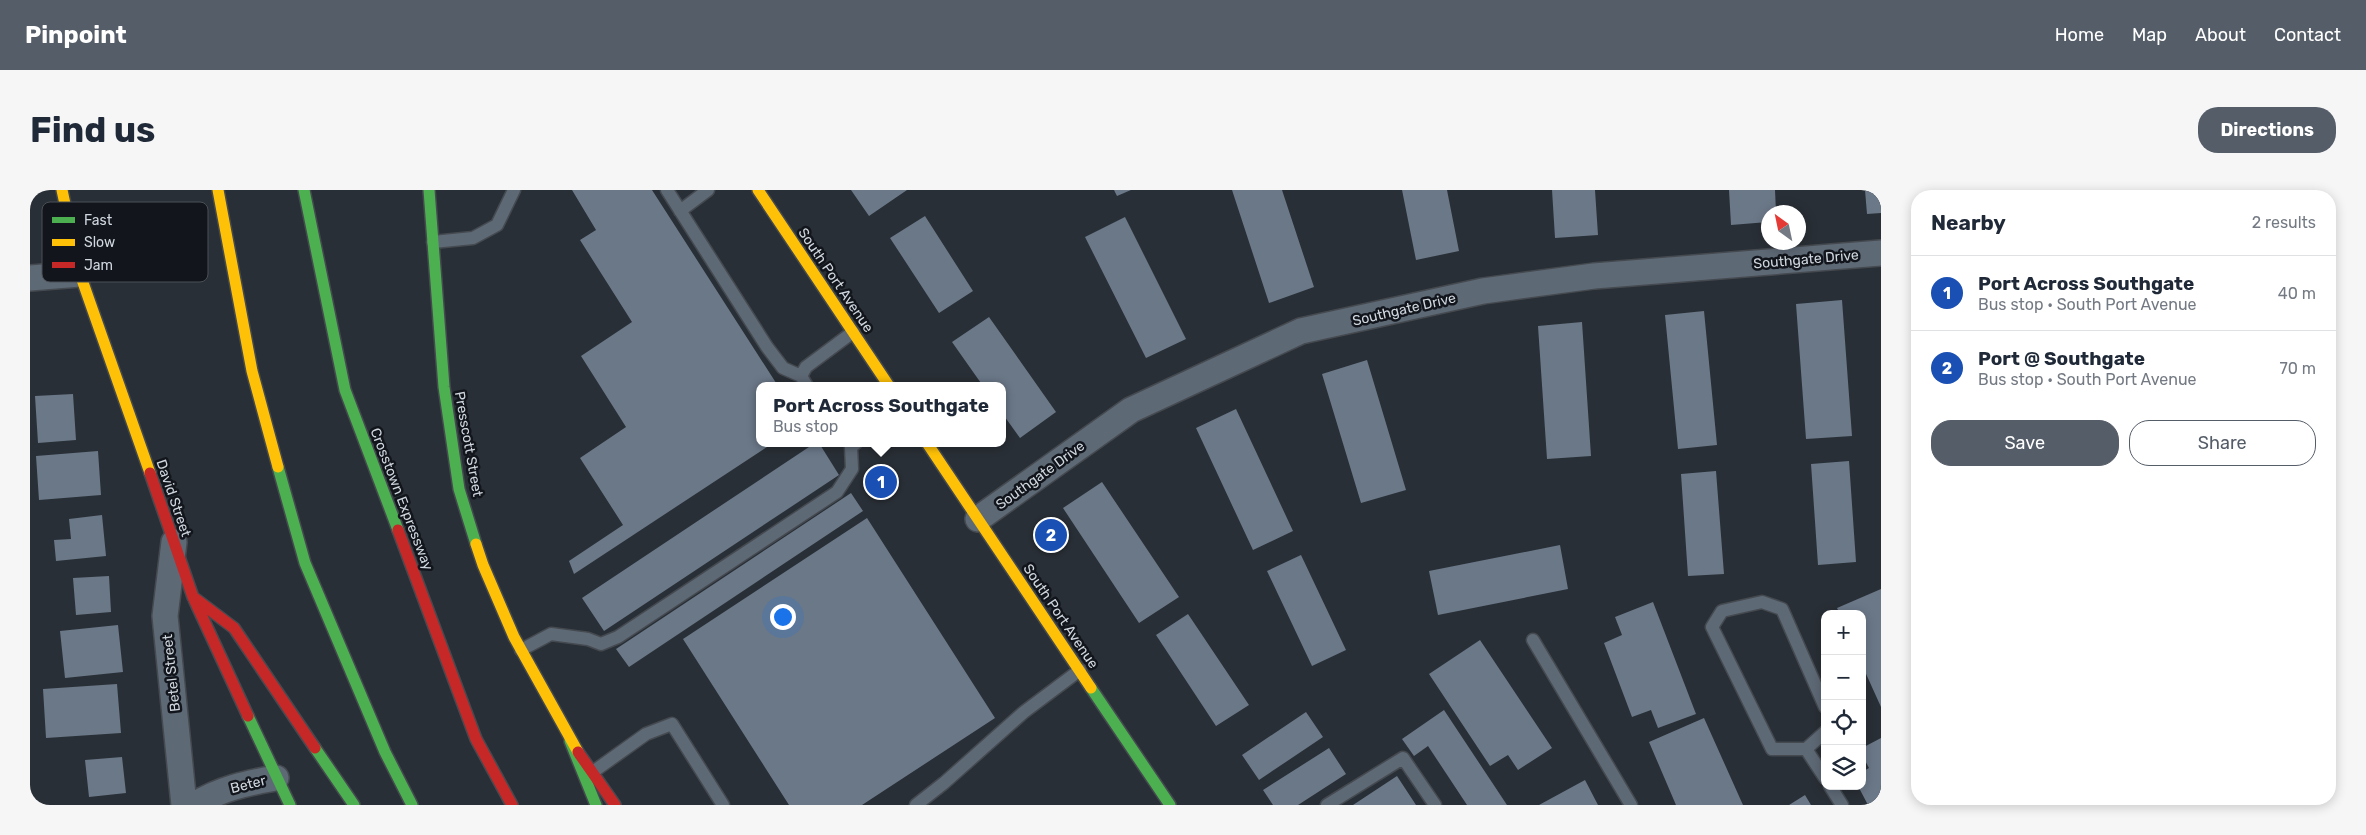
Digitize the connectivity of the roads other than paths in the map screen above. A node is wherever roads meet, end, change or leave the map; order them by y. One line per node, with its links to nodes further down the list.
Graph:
1 (218, 190): 34 (main road)
2 (304, 190): 35 (main road, Crosstown Expressway)
3 (428, 190): 9 (main road, Presscott Street)
4 (514, 190): 9 (lane)
5 (667, 190): 8 (lane)
6 (708, 190): 8 (lane)
7 (758, 190): 12 (main road, South Port Avenue)
8 (680, 211): 13 (lane)
9 (433, 242): 21 (main road, Presscott Street)
10 (1881, 253): 17 (street, Southgate Drive)
11 (83, 282): 18 (main road, David Street)
12 (853, 332): 13 (lane); 14 (main road, South Port Avenue)
13 (804, 381)
14 (886, 382)
15 (851, 447): 21 (lane)
16 (930, 447): 17 (main road, South Port Avenue)
17 (978, 519): 22 (main road, South Port Avenue)
18 (174, 542): 19 (main road, David Street); 30 (street, Betel Street)
19 (193, 598): 28 (main road, David Street); 33 (main road)
20 (1533, 640): 43 (lane)
21 (521, 650): 27 (main road, Presscott Street)
22 (1080, 670): 39 (lane); 40 (main road, South Port Avenue)
23 (1822, 700): 25 (lane)
24 (1821, 736): 25 (lane)
25 (1806, 749): 26 (lane)
26 (1821, 772)
27 (588, 775): 36 (main road); 37 (main road); 38 (lane)
28 (276, 778): 31 (street, Beter); 32 (main road, David Street)
29 (1833, 790): 44 (lane)
30 (184, 805)
31 (194, 805)
32 (290, 805)
33 (354, 805)
34 (412, 805)
35 (512, 805)
36 (596, 805)
37 (615, 805)
38 (724, 805)
39 (916, 805)
40 (1170, 805)
41 (1327, 805): 42 (lane)
42 (1435, 805)
43 (1631, 805)
44 (1842, 805)

